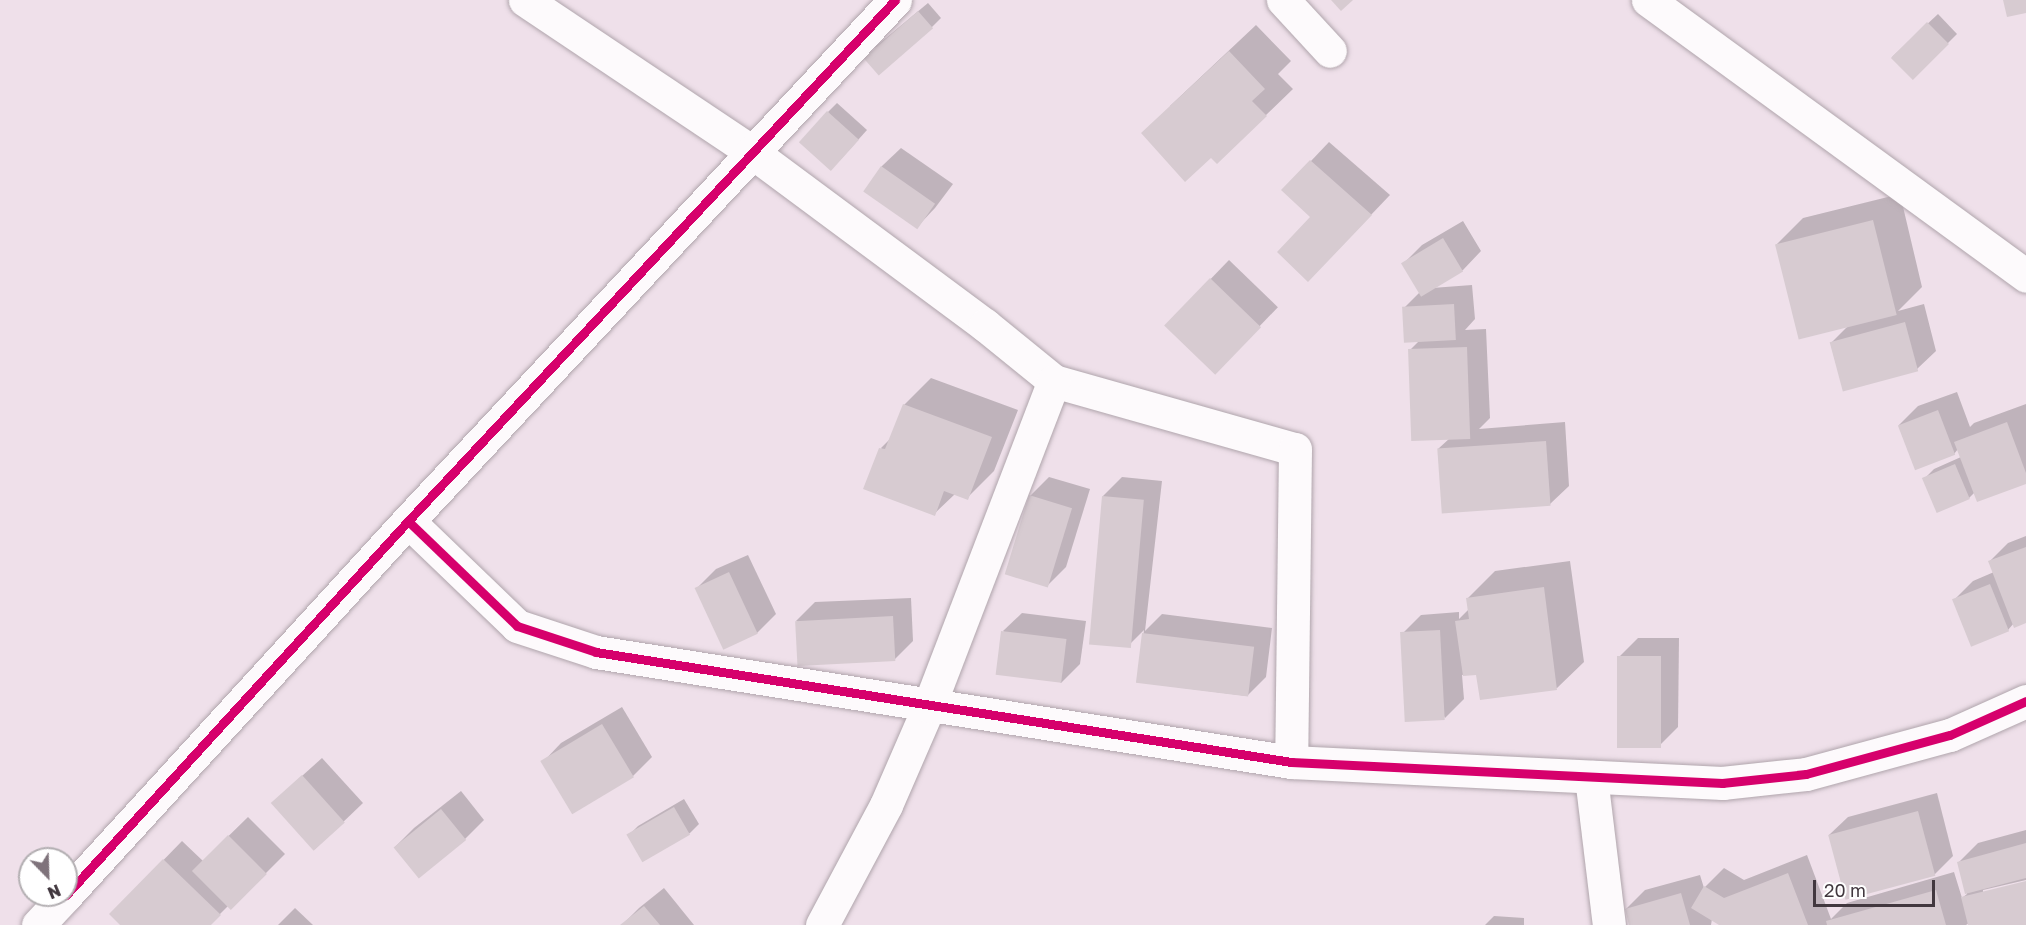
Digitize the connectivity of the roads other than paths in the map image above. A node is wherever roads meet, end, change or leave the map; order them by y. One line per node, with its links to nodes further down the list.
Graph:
1 (525, 0): 6 (street)
2 (895, 0): 6 (street)
3 (1282, 0): 5 (street)
4 (1648, 0): 7 (street)
5 (1330, 51)
6 (752, 152): 8 (street); 9 (street)
7 (2026, 276)
8 (1054, 381): 10 (street); 12 (street)
9 (408, 521): 10 (street); 14 (street)
10 (929, 706): 12 (street); 18 (street)
11 (2023, 713): 13 (street)
12 (1291, 762): 13 (street)
13 (1591, 777): 16 (street)
14 (78, 882)
15 (55, 907): 17 (street)
16 (1608, 923)
17 (38, 925)
18 (822, 925)

